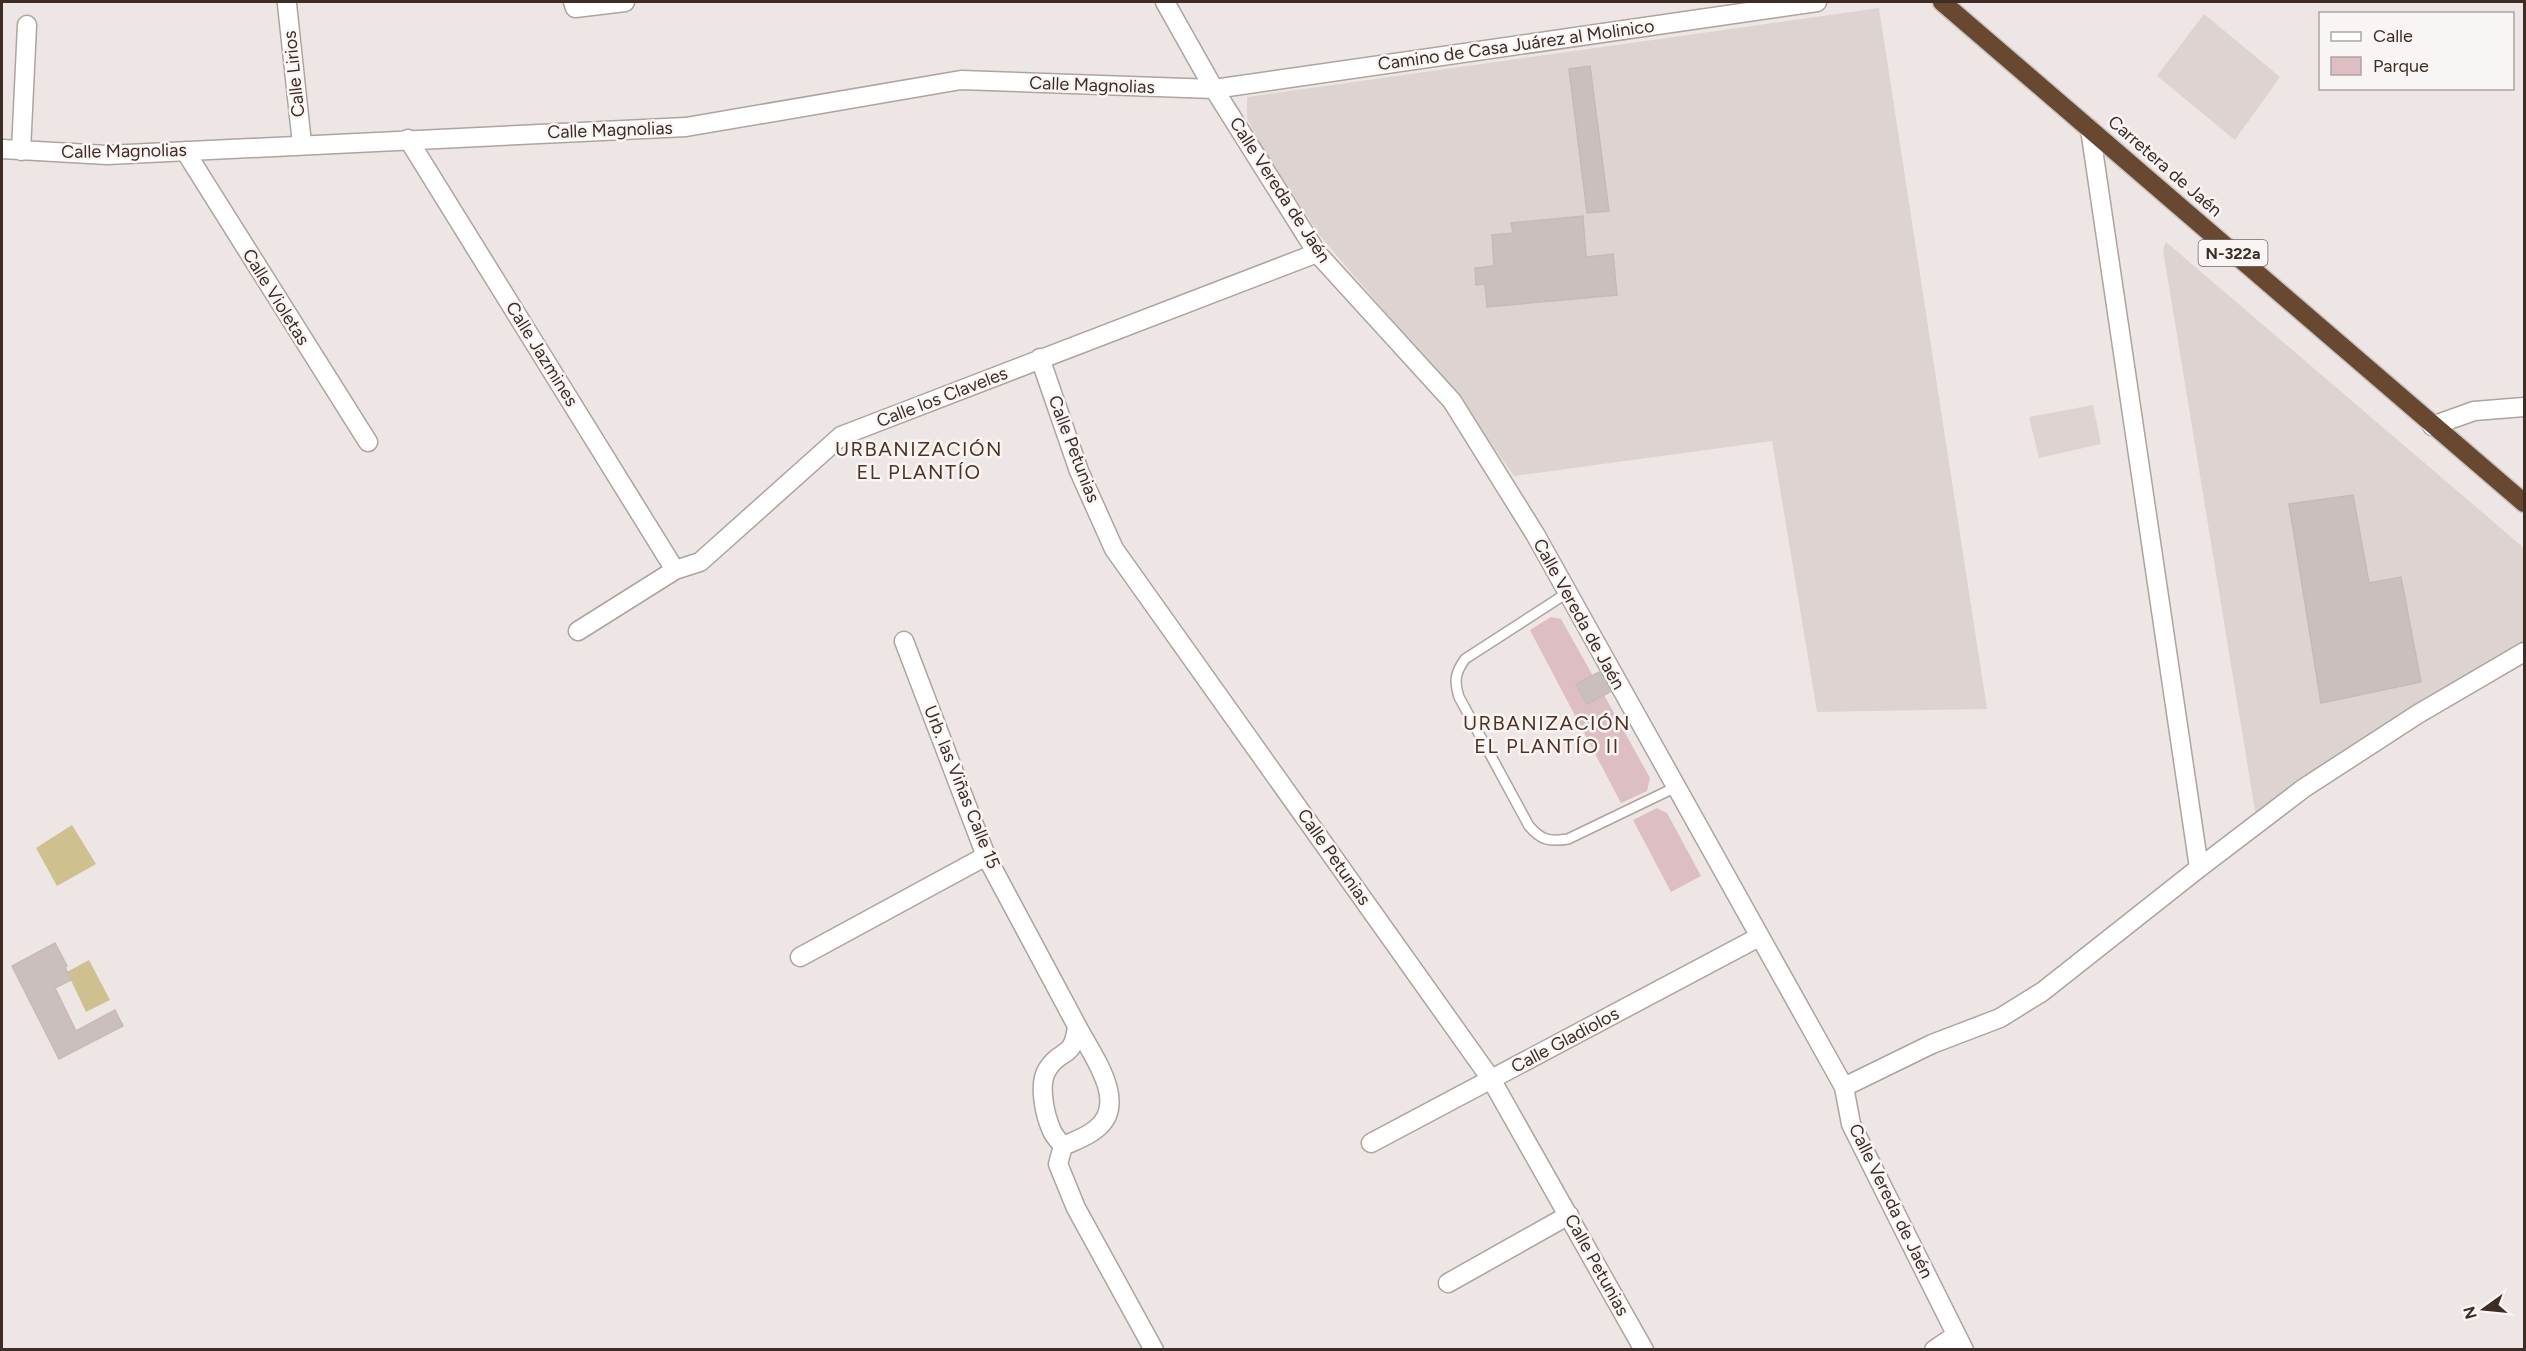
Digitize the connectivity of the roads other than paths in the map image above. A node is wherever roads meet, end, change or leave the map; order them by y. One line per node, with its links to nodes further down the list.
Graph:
1 (573, 2): 2 (street)
2 (625, 2)
3 (1165, 2): 8 (street, Calle Vereda de Jaén)
4 (1817, 2): 8 (street, Camino de Casa Juárez al Molinico)
5 (1942, 2): 9 (highway, Carretera de Jaén / N-322a)
6 (287, 4): 11 (street, Calle Lirios)
7 (27, 26): 13 (street)
8 (1214, 89): 10 (street, Calle Magnolias); 15 (street, Calle Vereda de Jaén)
9 (2090, 129): 18 (highway, Carretera de Jaén / N-322a); 28 (street)
10 (408, 139): 11 (street, Calle Magnolias); 21 (street, Calle Jazmines)
11 (302, 144): 14 (street, Calle Magnolias)
12 (2, 149): 13 (street, Calle Magnolias)
13 (21, 151): 14 (street, Calle Magnolias)
14 (185, 151): 19 (street, Calle Violetas)
15 (1317, 253): 16 (street, Calle los Claveles); 22 (street, Calle Vereda de Jaén)
16 (1040, 358): 21 (street, Calle los Claveles); 32 (street, Calle Petunias)
17 (2524, 407): 18 (street)
18 (2432, 426): 20 (highway, Carretera de Jaén / N-322a)
19 (368, 442)
20 (2524, 503)
21 (675, 570): 23 (street, Calle los Claveles)
22 (1567, 593): 26 (street, Calle Vereda de Jaén); 26 (lane)
23 (578, 631)
24 (904, 641): 27 (street, Urb. las Viñas Calle 15)
25 (2524, 651): 28 (street)
26 (1676, 787): 29 (street, Calle Vereda de Jaén)
27 (986, 856): 30 (street); 31 (street, Urb. las Viñas Calle 15)
28 (2199, 868): 33 (street)
29 (1759, 937): 32 (street, Calle Gladiolos); 33 (street, Calle Vereda de Jaén)
30 (800, 957)
31 (1077, 1026): 35 (street); 35 (street, Urb. las Viñas Calle 15)
32 (1491, 1079): 34 (street, Calle Gladiolos); 36 (street, Calle Petunias)
33 (1844, 1087): 38 (street, Calle Vereda de Jaén)
34 (1371, 1143)
35 (1063, 1146): 39 (street)
36 (1569, 1215): 37 (street); 40 (street, Calle Petunias)
37 (1448, 1283)
38 (1960, 1342): 41 (street)
39 (1154, 1350)
40 (1644, 1350)
41 (1934, 1350)

